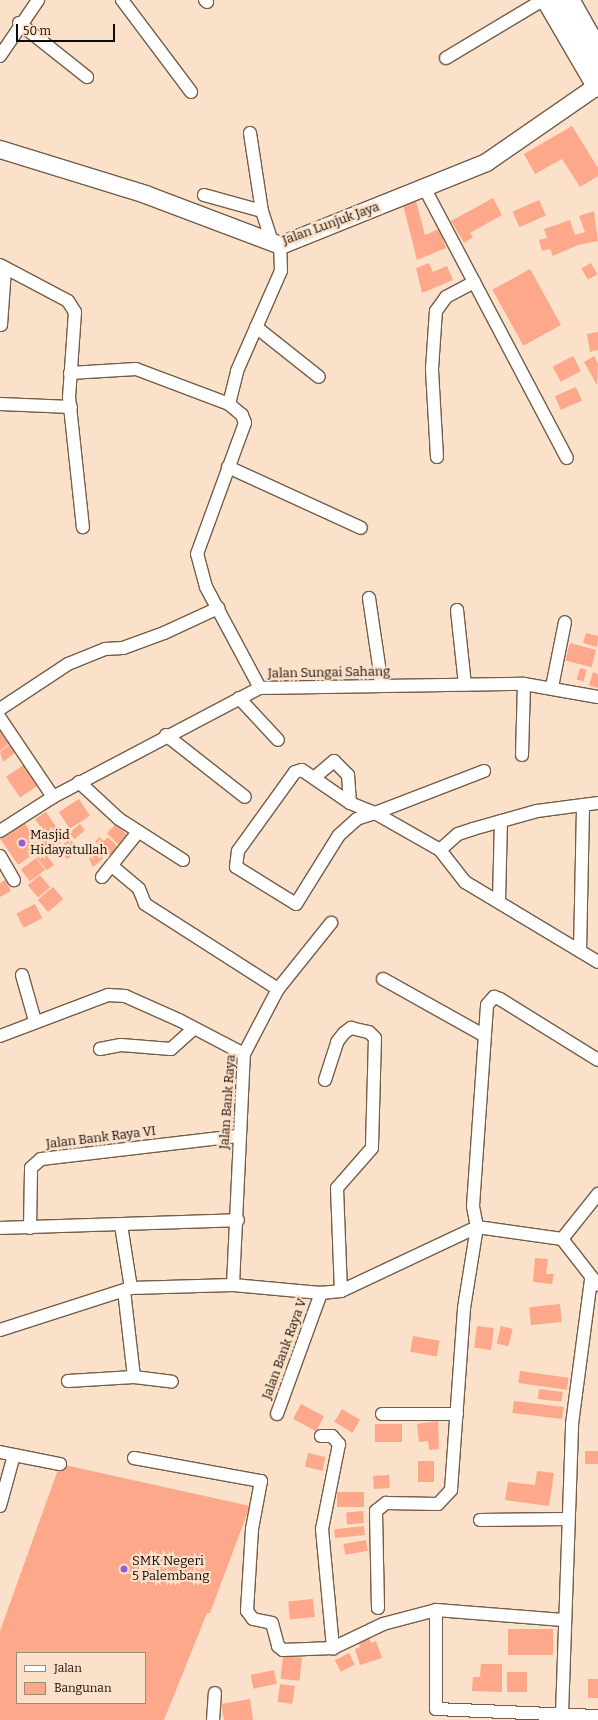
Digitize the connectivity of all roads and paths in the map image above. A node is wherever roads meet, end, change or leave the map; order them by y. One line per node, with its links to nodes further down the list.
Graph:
1 (38, 0): 6 (street)
2 (122, 0): 12 (street)
3 (543, 0): 9 (street)
4 (548, 0): 11 (highway)
5 (568, 0): 7 (highway)
6 (19, 23): 8 (street); 10 (street)
7 (598, 53)
8 (0, 56)
9 (446, 58)
10 (87, 76)
11 (598, 86): 15 (street, Jalan Lunjuk Jaya)
12 (190, 92)
13 (250, 133): 17 (street)
14 (0, 149): 18 (street, Jalan Lunjuk Jaya)
15 (425, 189): 18 (street, Jalan Lunjuk Jaya); 20 (street)
16 (204, 196): 17 (street)
17 (262, 211): 18 (street)
18 (276, 244): 22 (street)
19 (3, 267): 21 (street); 23 (street)
20 (474, 282): 28 (street); 29 (street)
21 (1, 325)
22 (256, 326): 24 (street); 26 (street)
23 (70, 373): 26 (street); 27 (street)
24 (318, 377)
25 (0, 404): 27 (street)
26 (229, 404): 30 (street)
27 (71, 407): 31 (street)
28 (437, 457)
29 (567, 458)
30 (228, 467): 32 (street); 34 (street)
31 (83, 527)
32 (361, 528)
33 (369, 598): 39 (street)
34 (218, 608): 41 (street); 44 (street)
35 (457, 610): 38 (street)
36 (565, 622): 40 (street)
37 (524, 684): 38 (street, Jalan Sungai Sahang); 40 (street, Jalan Sungai Sahang); 48 (street)
38 (465, 685): 39 (street, Jalan Sungai Sahang)
39 (382, 686): 41 (street, Jalan Sungai Sahang)
40 (552, 687): 42 (street, Jalan Sungai Sahang)
41 (260, 688): 43 (street, Jalan Sungai Sahang)
42 (598, 697)
43 (239, 698): 46 (street, Jalan Sungai Sahang); 47 (street)
44 (0, 709)
45 (0, 718): 52 (street)
46 (166, 735): 51 (street, Jalan Sungai Sahang); 53 (street)
47 (278, 740)
48 (522, 755)
49 (484, 771): 57 (street)
50 (315, 777): 54 (street); 54 (street); 57 (street)
51 (80, 782): 52 (street, Jalan Sungai Sahang); 60 (street)
52 (53, 797): 59 (street, Jalan Sungai Sahang)
53 (245, 797)
54 (350, 803): 57 (street)
55 (598, 803): 56 (street)
56 (583, 805): 58 (street); 69 (street)
57 (375, 814): 61 (street)
58 (501, 822): 61 (street); 67 (street)
59 (0, 831)
60 (138, 832): 63 (street); 64 (street)
61 (440, 850): 67 (street)
62 (0, 856): 66 (street)
63 (183, 860)
64 (112, 866): 65 (street); 73 (street)
65 (102, 877)
66 (14, 880)
67 (499, 901): 69 (street)
68 (331, 923): 73 (street, Jalan Bank Raya)
69 (580, 951): 70 (street)
70 (598, 962)
71 (22, 975): 74 (street)
72 (383, 979): 77 (street)
73 (278, 989): 79 (street, Jalan Bank Raya)
74 (35, 1021): 75 (street); 76 (street)
75 (193, 1029): 78 (street); 79 (street)
76 (0, 1036)
77 (482, 1036): 80 (street); 86 (street)
78 (100, 1049)
79 (244, 1054): 82 (street, Jalan Bank Raya)
80 (598, 1060)
81 (325, 1080): 93 (street)
82 (238, 1136): 84 (street, Jalan Bank Raya); 88 (street, Jalan Bank Raya VI)
83 (598, 1194): 89 (street)
84 (238, 1220): 85 (street); 91 (street, Jalan Bank Raya)
85 (121, 1225): 88 (street); 92 (street)
86 (477, 1227): 89 (street); 93 (street); 101 (street)
87 (0, 1228): 88 (street)
88 (30, 1228)
89 (562, 1239): 90 (street)
90 (595, 1282): 108 (street)
91 (233, 1285): 92 (street); 94 (street)
92 (128, 1289): 95 (street); 96 (street)
93 (341, 1291): 94 (street)
94 (321, 1293): 99 (street, Jalan Bank Raya V)
95 (0, 1330)
96 (134, 1376): 97 (street); 98 (street)
97 (68, 1381)
98 (172, 1382)
99 (277, 1414)
100 (382, 1414): 101 (street)
101 (457, 1414): 110 (street)
102 (321, 1436): 113 (street)
103 (0, 1452): 104 (street)
104 (14, 1455): 106 (street); 107 (street)
105 (134, 1458): 113 (street)
106 (60, 1464)
107 (0, 1506)
108 (566, 1519): 109 (street); 112 (street)
109 (480, 1520)
110 (378, 1608)
111 (436, 1610): 112 (street); 113 (street); 115 (street)
112 (564, 1620): 116 (street)
113 (333, 1648)
114 (215, 1693): 118 (street)
115 (435, 1714): 116 (street)
116 (562, 1714): 117 (street)
117 (598, 1716)
118 (212, 1720)

